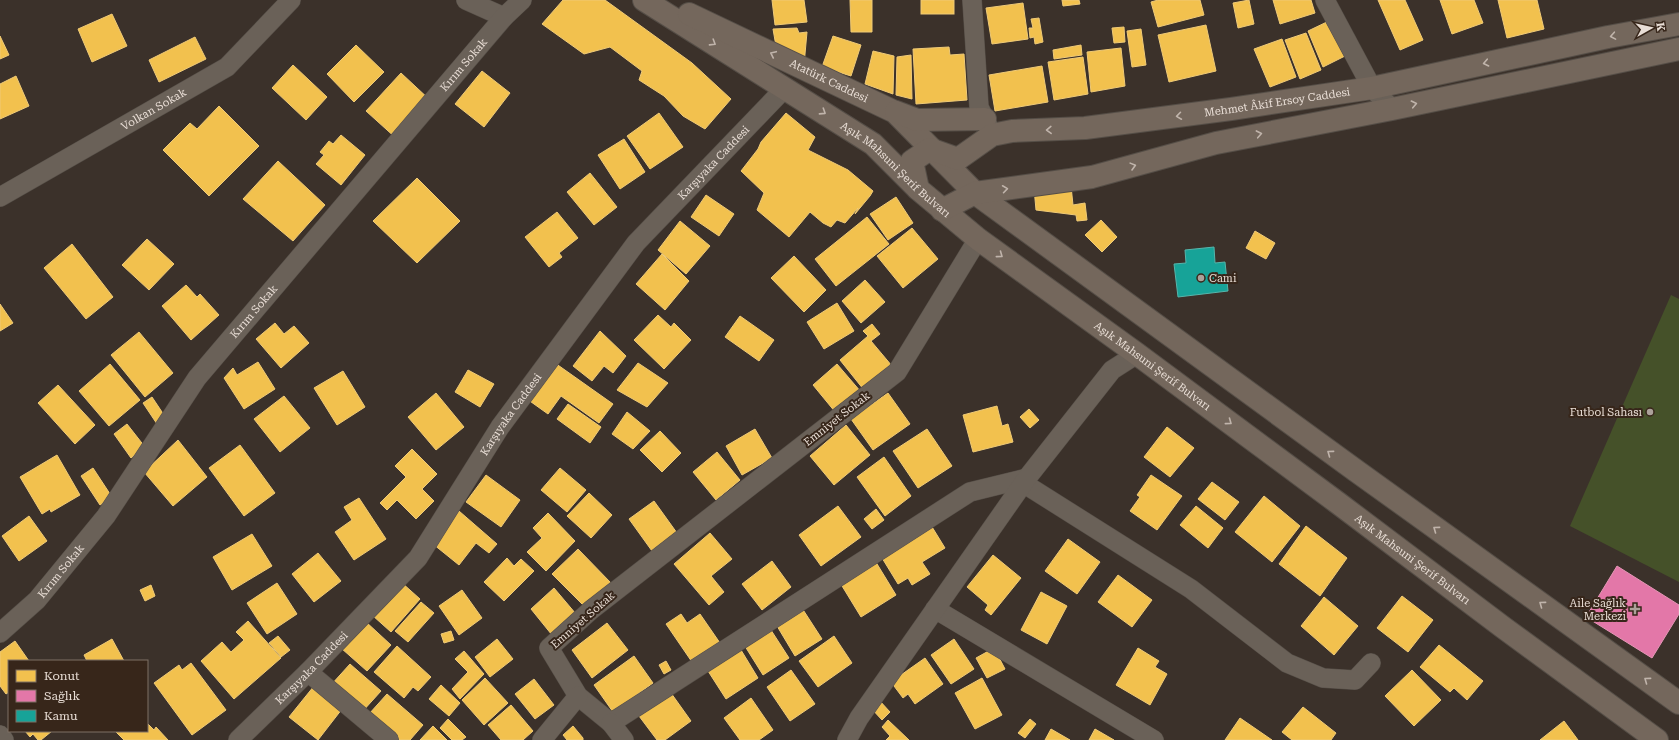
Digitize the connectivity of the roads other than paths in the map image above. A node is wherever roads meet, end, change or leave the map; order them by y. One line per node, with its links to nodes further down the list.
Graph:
1 (291, 0): 19 (street, Volkan Sokak)
2 (466, 0): 8 (street)
3 (522, 0): 8 (street, Kırım Sokak)
4 (644, 0): 11 (main road, Aşık Mahsuni Şerif Bulvarı, one-way to 11)
5 (659, 0): 14 (main road, Atatürk Caddesi, one-way to 5)
6 (972, 0): 15 (street)
7 (1325, 0): 12 (street)
8 (504, 17): 25 (street, Kırım Sokak)
9 (1679, 24): 12 (main road, Mehmet Âkif Ersoy Caddesi, one-way to 12)
10 (1679, 49): 13 (main road, one-way to 10)
11 (785, 88): 17 (main road, Aşık Mahsuni Şerif Bulvarı, one-way to 17); 27 (street, Karşıyaka Caddesi)
12 (1372, 88): 13 (street); 15 (main road, Mehmet Âkif Ersoy Caddesi, one-way to 15)
13 (1392, 109): 18 (main road, one-way to 13)
14 (895, 112): 15 (main road); 16 (main road, Atatürk Caddesi)
15 (988, 127): 16 (main road, Mehmet Âkif Ersoy Caddesi)
16 (930, 149): 17 (main road); 18 (main road, Atatürk Caddesi)
17 (918, 188): 20 (main road, Aşık Mahsuni Şerif Bulvarı)
18 (975, 193): 20 (main road); 29 (main road, one-way to 18)
19 (0, 197)
20 (942, 210): 21 (main road, Aşık Mahsuni Şerif Bulvarı)
21 (978, 239): 22 (main road, Aşık Mahsuni Şerif Bulvarı, one-way to 22); 28 (street, Emniyet Sokak)
22 (1137, 354): 23 (street); 39 (main road, Aşık Mahsuni Şerif Bulvarı, one-way to 39)
23 (1025, 481): 24 (street); 26 (street); 30 (street)
24 (935, 609): 37 (street); 38 (street)
25 (0, 633)
26 (1371, 662)
27 (308, 672): 33 (street, Karşıyaka Caddesi); 34 (street)
28 (578, 696): 30 (street, Emniyet Sokak); 35 (street)
29 (1679, 703)
30 (611, 723): 36 (street, Emniyet Sokak)
31 (0, 735): 32 (street)
32 (4, 740)
33 (238, 740)
34 (390, 740)
35 (542, 740)
36 (624, 740)
37 (847, 740)
38 (1154, 740)
39 (1657, 740)

